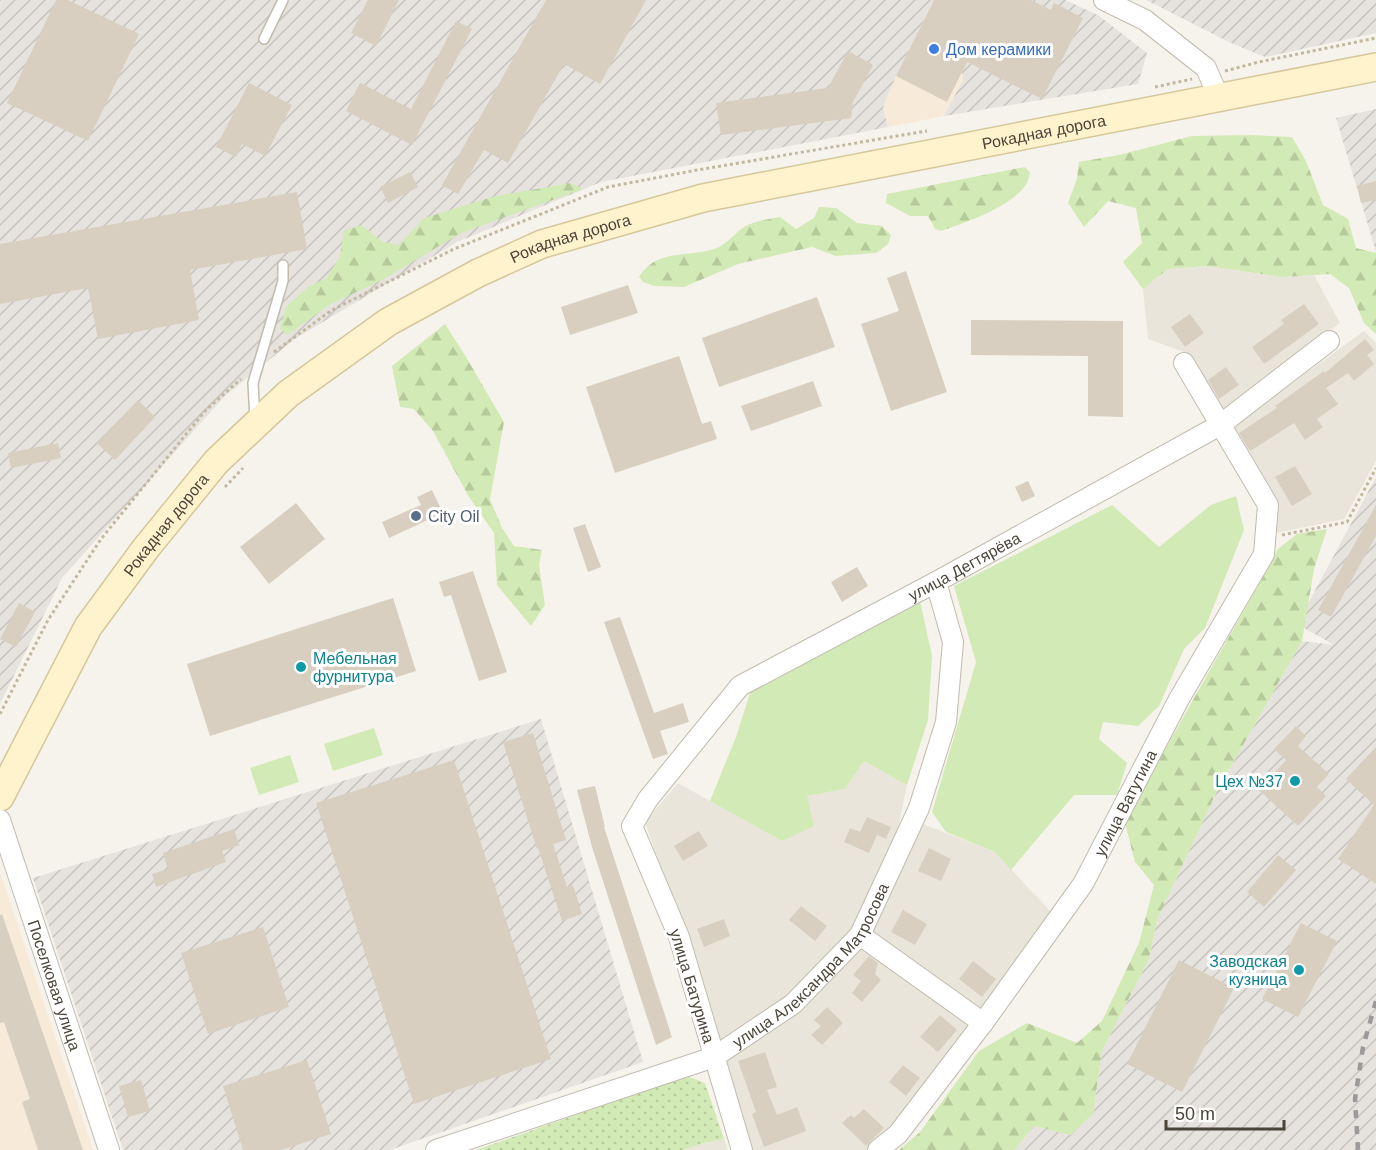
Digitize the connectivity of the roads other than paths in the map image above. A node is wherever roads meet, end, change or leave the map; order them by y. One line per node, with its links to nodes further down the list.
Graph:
1 (283, 0): 3 (lane)
2 (1104, 0): 5 (street)
3 (264, 39)
4 (1376, 67): 5 (main road, Рокадная дорога)
5 (1214, 87): 9 (main road, Рокадная дорога)
6 (283, 266): 9 (lane)
7 (1329, 341): 10 (street, улица Дегтярёва)
8 (1184, 363): 10 (street, улица Ватутина)
9 (256, 424): 12 (main road, Рокадная дорога)
10 (1220, 425): 11 (street, улица Дегтярёва); 16 (street, улица Ватутина)
11 (936, 582): 14 (street, улица Дегтярёва); 15 (street, улица Александра Матросова)
12 (0, 797)
13 (0, 820): 18 (street, Поселковая улица)
14 (632, 826): 17 (street, улица Батурина)
15 (860, 935): 16 (street); 17 (street, улица Александра Матросова)
16 (983, 1023): 21 (street, улица Ватутина)
17 (714, 1058): 19 (street, улица Александра Матросова); 20 (street, улица Батурина)
18 (109, 1150)
19 (436, 1150)
20 (742, 1150)
21 (878, 1150)

